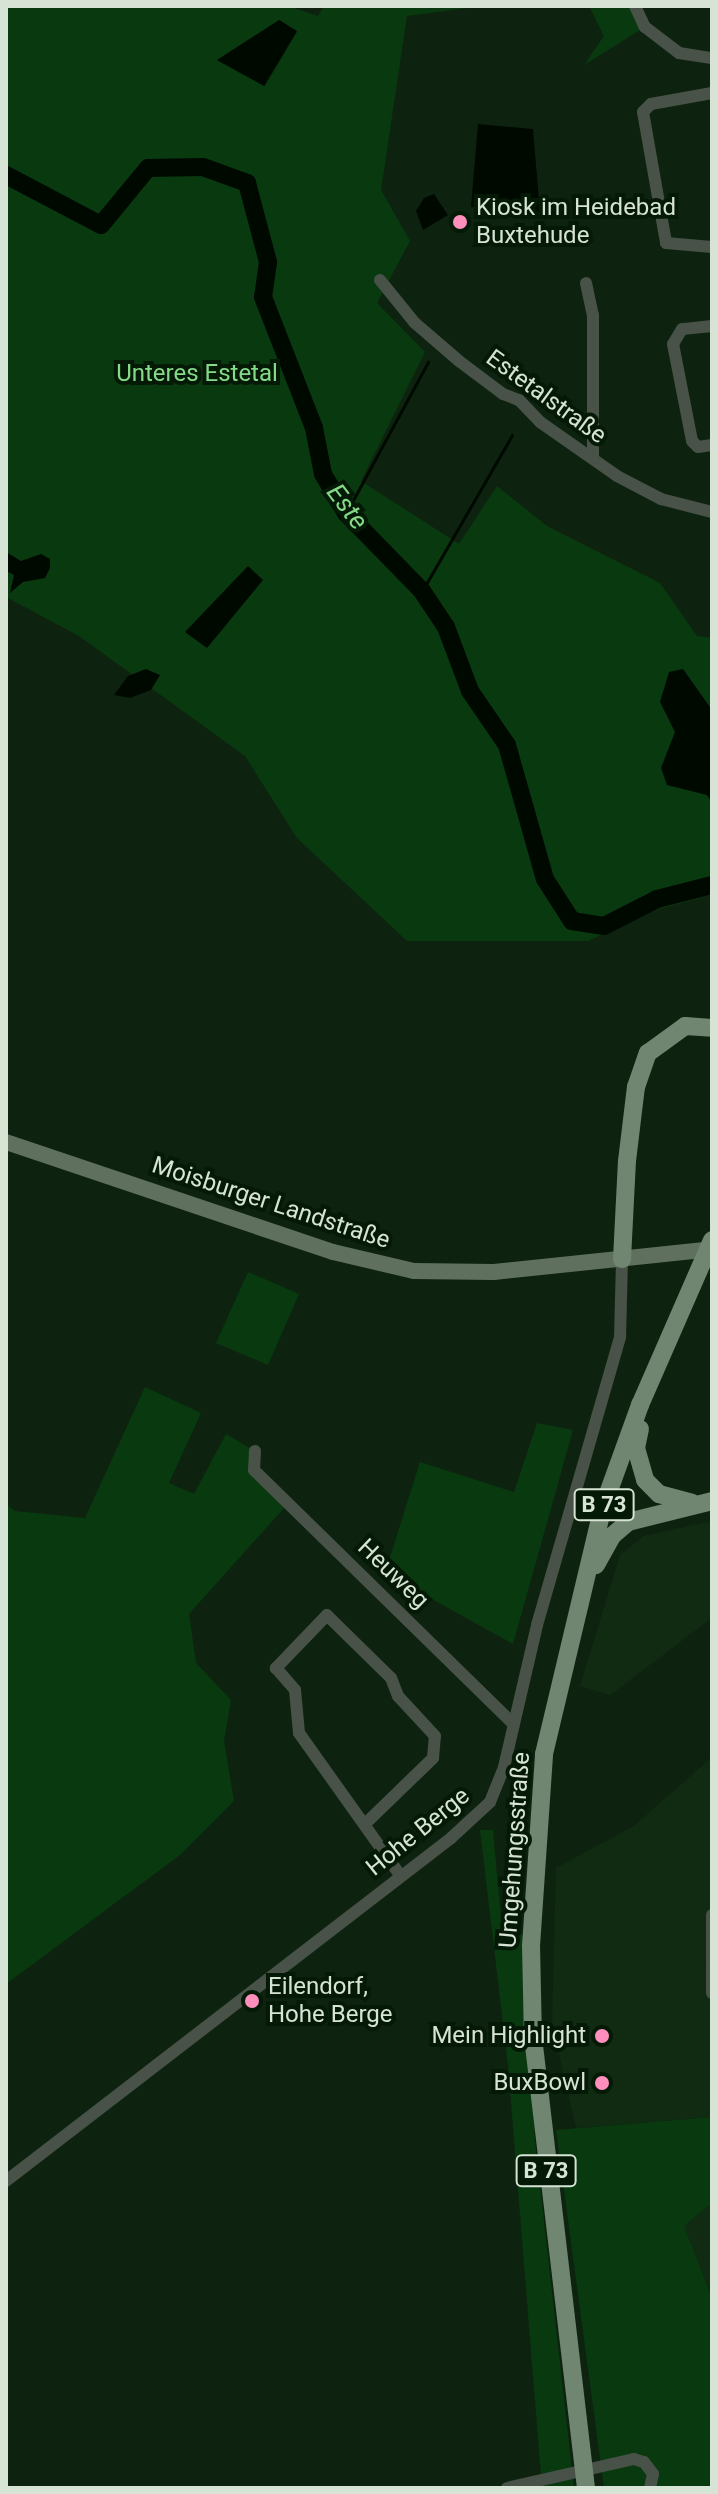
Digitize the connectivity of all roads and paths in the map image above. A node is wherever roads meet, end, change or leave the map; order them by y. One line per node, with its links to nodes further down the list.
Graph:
1 (635, 6): 2 (street)
2 (712, 58)
3 (712, 93): 4 (street)
4 (712, 247)
5 (380, 280): 9 (street, Estetalstraße)
6 (586, 283): 9 (street)
7 (712, 326): 8 (street)
8 (712, 445)
9 (593, 458): 10 (street, Estetalstraße)
10 (712, 512)
11 (712, 1028): 15 (main road)
12 (6, 1142): 15 (main road, Moisburger Landstraße)
13 (712, 1240): 16 (main road, Umgehungsstraße / B 73)
14 (712, 1249): 15 (main road, Moisburger Landstraße)
15 (622, 1259): 20 (street, Hohe Berge)
16 (666, 1342): 18 (main road); 19 (main road, Umgehungsstraße / B 73)
17 (255, 1451): 20 (street, Heuweg)
18 (703, 1502): 19 (main road)
19 (561, 1674): 28 (main road, Umgehungsstraße / B 73)
20 (513, 1724): 22 (street, Hohe Berge)
21 (365, 1824): 21 (street); 22 (street)
22 (400, 1875): 26 (street, Hohe Berge)
23 (712, 1915): 24 (street)
24 (712, 1962): 25 (street)
25 (712, 1993)
26 (6, 2181)
27 (507, 2488): 29 (street)
28 (586, 2488)
29 (650, 2488)

